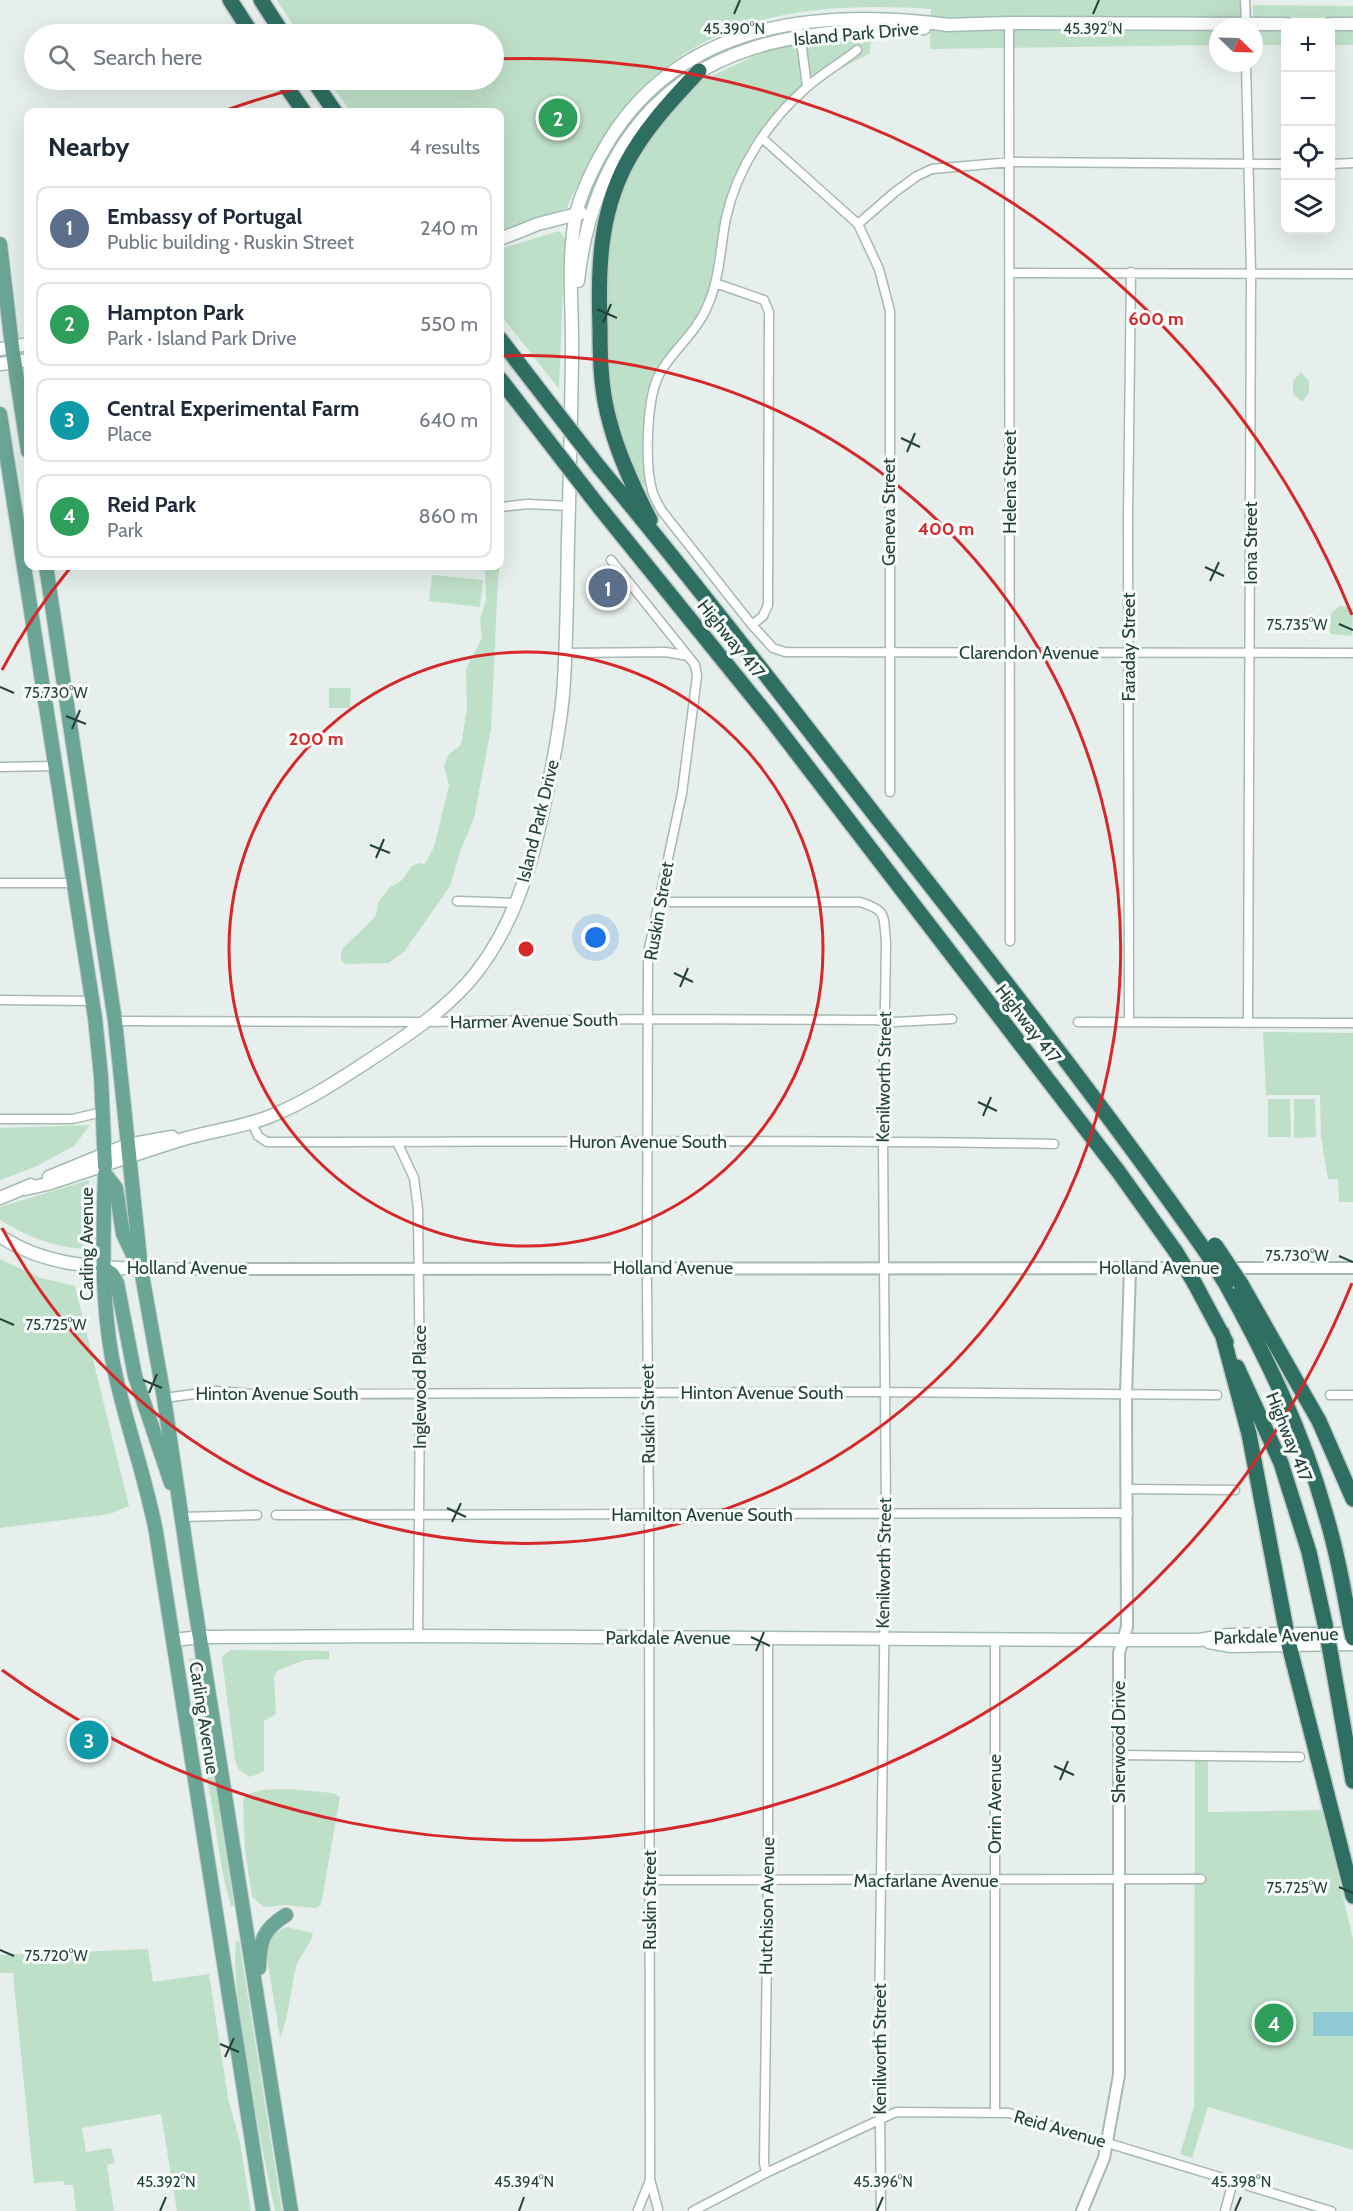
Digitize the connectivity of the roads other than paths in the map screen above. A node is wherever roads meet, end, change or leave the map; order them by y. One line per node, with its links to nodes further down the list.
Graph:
1 (230, 0): 7 (highway)
2 (261, 0): 8 (highway)
3 (1245, 0): 4 (street)
4 (1246, 18)
5 (800, 22): 12 (main road, Island Park Drive); 15 (street); 31 (main road, Island Park Drive)
6 (1010, 23): 12 (main road, Island Park Drive); 13 (main road, Island Park Drive); 25 (street, Helena Street)
7 (246, 24)
8 (277, 24)
9 (1281, 24): 14 (main road, Island Park Drive)
10 (1335, 24): 11 (main road)
11 (1353, 24)
12 (950, 25): 15 (main road, Island Park Drive)
13 (1209, 25)
14 (1263, 25)
15 (801, 37): 17 (main road, Island Park Drive); 19 (street)
16 (857, 50): 19 (street, Clarendon Avenue)
17 (699, 71): 30 (main road, Island Park Drive); 52 (highway)
18 (1246, 72): 26 (street, Iona Street)
19 (807, 86): 24 (street, Clarendon Avenue)
20 (289, 90): 22 (highway)
21 (320, 90): 23 (highway)
22 (301, 108)
23 (332, 108)
24 (762, 138): 32 (street, Geneva Street); 39 (street, Clarendon Avenue)
25 (1011, 162): 26 (street); 32 (street); 37 (street, Helena Street)
26 (1249, 164): 27 (street); 36 (street, Iona Street)
27 (1281, 164)
28 (1335, 164): 29 (street)
29 (1353, 164)
30 (596, 197): 31 (main road); 40 (main road, Island Park Drive)
31 (576, 215): 33 (main road); 40 (main road, Island Park Drive)
32 (858, 224): 57 (street, Geneva Street)
33 (504, 237)
34 (0, 244): 43 (main road)
35 (1131, 272): 36 (street); 37 (street); 59 (street, Faraday Street)
36 (1251, 272): 38 (street); 60 (street, Iona Street)
37 (1011, 273): 58 (street, Helena Street)
38 (1353, 274)
39 (715, 283): 55 (street); 55 (street, Clarendon Avenue)
40 (573, 320): 50 (main road, Island Park Drive)
41 (504, 344): 52 (highway, bridge)
42 (24, 345): 43 (main road)
43 (6, 348): 44 (main road)
44 (22, 361): 45 (main road); 47 (main road)
45 (0, 364)
46 (504, 384): 104 (highway, Highway 417, bridge)
47 (24, 391)
48 (0, 414): 49 (main road, Carling Avenue)
49 (4, 456): 63 (main road, Carling Avenue)
50 (569, 506): 51 (street); 56 (main road, Island Park Drive)
51 (504, 507)
52 (663, 543): 103 (highway, bridge)
53 (611, 560): 62 (street, Ruskin Street)
54 (47, 570): 68 (main road, Carling Avenue)
55 (752, 625): 57 (street, Clarendon Avenue)
56 (565, 653): 62 (street); 71 (main road, Island Park Drive)
57 (888, 653): 58 (street, Clarendon Avenue); 65 (street, Geneva Street)
58 (1009, 653): 59 (street, Clarendon Avenue); 73 (street, Helena Street)
59 (1129, 653): 60 (street, Clarendon Avenue); 80 (street, Faraday Street)
60 (1251, 653): 61 (street, Clarendon Avenue); 83 (street, Iona Street)
61 (1353, 653)
62 (688, 656): 70 (street, Ruskin Street)
63 (55, 766): 64 (street); 67 (main road, Carling Avenue)
64 (0, 767)
65 (890, 792)
66 (0, 883): 67 (street)
67 (74, 883): 72 (main road, Carling Avenue)
68 (97, 901): 72 (main road); 78 (main road, Carling Avenue)
69 (457, 901): 71 (street)
70 (659, 902): 76 (street, Ruskin Street); 79 (street, Kenilworth Street)
71 (516, 903): 81 (main road, Island Park Drive)
72 (77, 904): 75 (main road, Carling Avenue)
73 (1010, 941)
74 (0, 1000): 75 (street)
75 (92, 1001): 85 (main road, Carling Avenue)
76 (648, 1019): 79 (street, Harmer Avenue South); 81 (street, Harmer Avenue South); 90 (street, Ruskin Street)
77 (952, 1019): 79 (street, Harmer Avenue South)
78 (115, 1021): 81 (street, Harmer Avenue South); 92 (main road, Carling Avenue)
79 (885, 1021): 88 (street, Kenilworth Street)
80 (1129, 1021): 82 (street); 83 (street)
81 (422, 1022): 87 (main road, Island Park Drive)
82 (1077, 1022)
83 (1248, 1023): 84 (street)
84 (1353, 1023)
85 (103, 1113): 86 (street); 93 (main road, Carling Avenue)
86 (0, 1119)
87 (252, 1123): 89 (street, Huron Avenue South); 92 (main road, Island Park Drive)
88 (884, 1141): 90 (street, Huron Avenue South); 91 (street, Huron Avenue South); 99 (street, Kenilworth Street)
89 (397, 1142): 90 (street, Huron Avenue South); 97 (street, Inglewood Place)
90 (647, 1143): 98 (street, Ruskin Street)
91 (1054, 1144)
92 (128, 1151): 93 (main road, Island Park Drive); 101 (main road, Carling Avenue)
93 (105, 1165): 94 (main road, Island Park Drive); 96 (main road, Carling Avenue); 101 (main road)
94 (0, 1198)
95 (0, 1236): 96 (main road, Holland Avenue)
96 (103, 1268): 101 (main road, Holland Avenue); 122 (main road); 131 (main road, Carling Avenue)
97 (419, 1268): 98 (street, Holland Avenue); 101 (street, Holland Avenue); 106 (street, Inglewood Place)
98 (647, 1268): 99 (street, Holland Avenue); 107 (street, Ruskin Street)
99 (884, 1268): 102 (street, Holland Avenue); 105 (street, Kenilworth Street)
100 (1353, 1268): 102 (street, Holland Avenue)
101 (141, 1269): 112 (main road, Carling Avenue)
102 (1130, 1269): 108 (street, Sherwood Drive)
103 (1233, 1284): 115 (highway); 123 (highway)
104 (1222, 1333): 130 (highway); 136 (highway, Highway 417, bridge)
105 (884, 1392): 107 (street, Hinton Avenue South); 108 (street, Hinton Avenue South); 121 (street, Kenilworth Street)
106 (420, 1394): 107 (street, Hinton Avenue South); 112 (street, Hinton Avenue South); 119 (street, Inglewood Place)
107 (648, 1394): 120 (street, Ruskin Street)
108 (1126, 1394): 109 (street, Hinton Avenue South); 113 (street, Sherwood Drive)
109 (1217, 1395)
110 (1330, 1395): 111 (street)
111 (1353, 1395)
112 (164, 1398): 122 (main road, Carling Avenue)
113 (1128, 1489): 114 (street); 116 (street, Sherwood Drive)
114 (1235, 1490)
115 (1353, 1499)
116 (1128, 1513): 121 (street, Hamilton Avenue South); 132 (street, Sherwood Drive)
117 (257, 1515): 122 (street)
118 (276, 1515): 119 (street, Hamilton Avenue South)
119 (419, 1515): 120 (street, Hamilton Avenue South); 124 (street, Inglewood Place)
120 (649, 1515): 121 (street, Hamilton Avenue South); 126 (street, Ruskin Street)
121 (886, 1515): 128 (street, Kenilworth Street)
122 (182, 1517): 125 (main road, Carling Avenue)
123 (1352, 1632): 130 (main road, Parkdale Avenue)
124 (418, 1636): 125 (main road, Parkdale Avenue); 126 (main road, Parkdale Avenue)
125 (200, 1637): 131 (main road, Parkdale Avenue); 145 (main road, Carling Avenue)
126 (649, 1638): 127 (main road, Parkdale Avenue); 138 (street, Ruskin Street)
127 (768, 1639): 128 (main road, Parkdale Avenue); 140 (street, Hutchison Avenue)
128 (883, 1639): 129 (main road, Parkdale Avenue); 141 (street, Kenilworth Street)
129 (995, 1639): 132 (main road, Parkdale Avenue); 142 (street, Orrin Avenue)
130 (1287, 1639): 132 (main road, Parkdale Avenue); 133 (main road, Parkdale Avenue); 143 (highway)
131 (174, 1640): 155 (main road, Carling Avenue)
132 (1122, 1640): 134 (street, Sherwood Drive)
133 (1353, 1644)
134 (1118, 1755): 135 (street); 139 (street, Sherwood Drive)
135 (1300, 1757)
136 (1353, 1781)
137 (1201, 1879): 139 (street, Macfarlane Avenue)
138 (650, 1880): 140 (street, Macfarlane Avenue); 150 (street, Ruskin Street)
139 (1119, 1880): 142 (street, Macfarlane Avenue); 148 (street, Sherwood Drive)
140 (768, 1881): 141 (street, Macfarlane Avenue); 149 (street, Hutchison Avenue)
141 (881, 1881): 142 (street, Macfarlane Avenue); 147 (street, Kenilworth Street)
142 (995, 1881): 146 (street, Orrin Avenue)
143 (1353, 1896)
144 (286, 1915): 145 (main road)
145 (259, 2012): 156 (main road, Carling Avenue)
146 (995, 2112): 147 (street, Reid Avenue); 148 (street, Reid Avenue)
147 (880, 2118): 149 (street, Reid Avenue); 158 (street, Kenilworth Street)
148 (1108, 2143): 151 (street, Reid Avenue); 159 (street, Sherwood Drive)
149 (766, 2173): 154 (street, Reid Avenue)
150 (650, 2179): 152 (street, Ruskin Street); 153 (street, Ruskin Street)
151 (1233, 2181): 160 (street); 161 (street, Reid Avenue)
152 (637, 2210): 153 (street)
153 (660, 2210)
154 (693, 2210): 157 (street, Reid Avenue)
155 (263, 2211)
156 (291, 2211)
157 (683, 2211)
158 (881, 2211)
159 (1082, 2211)
160 (1225, 2211)
161 (1331, 2211)

